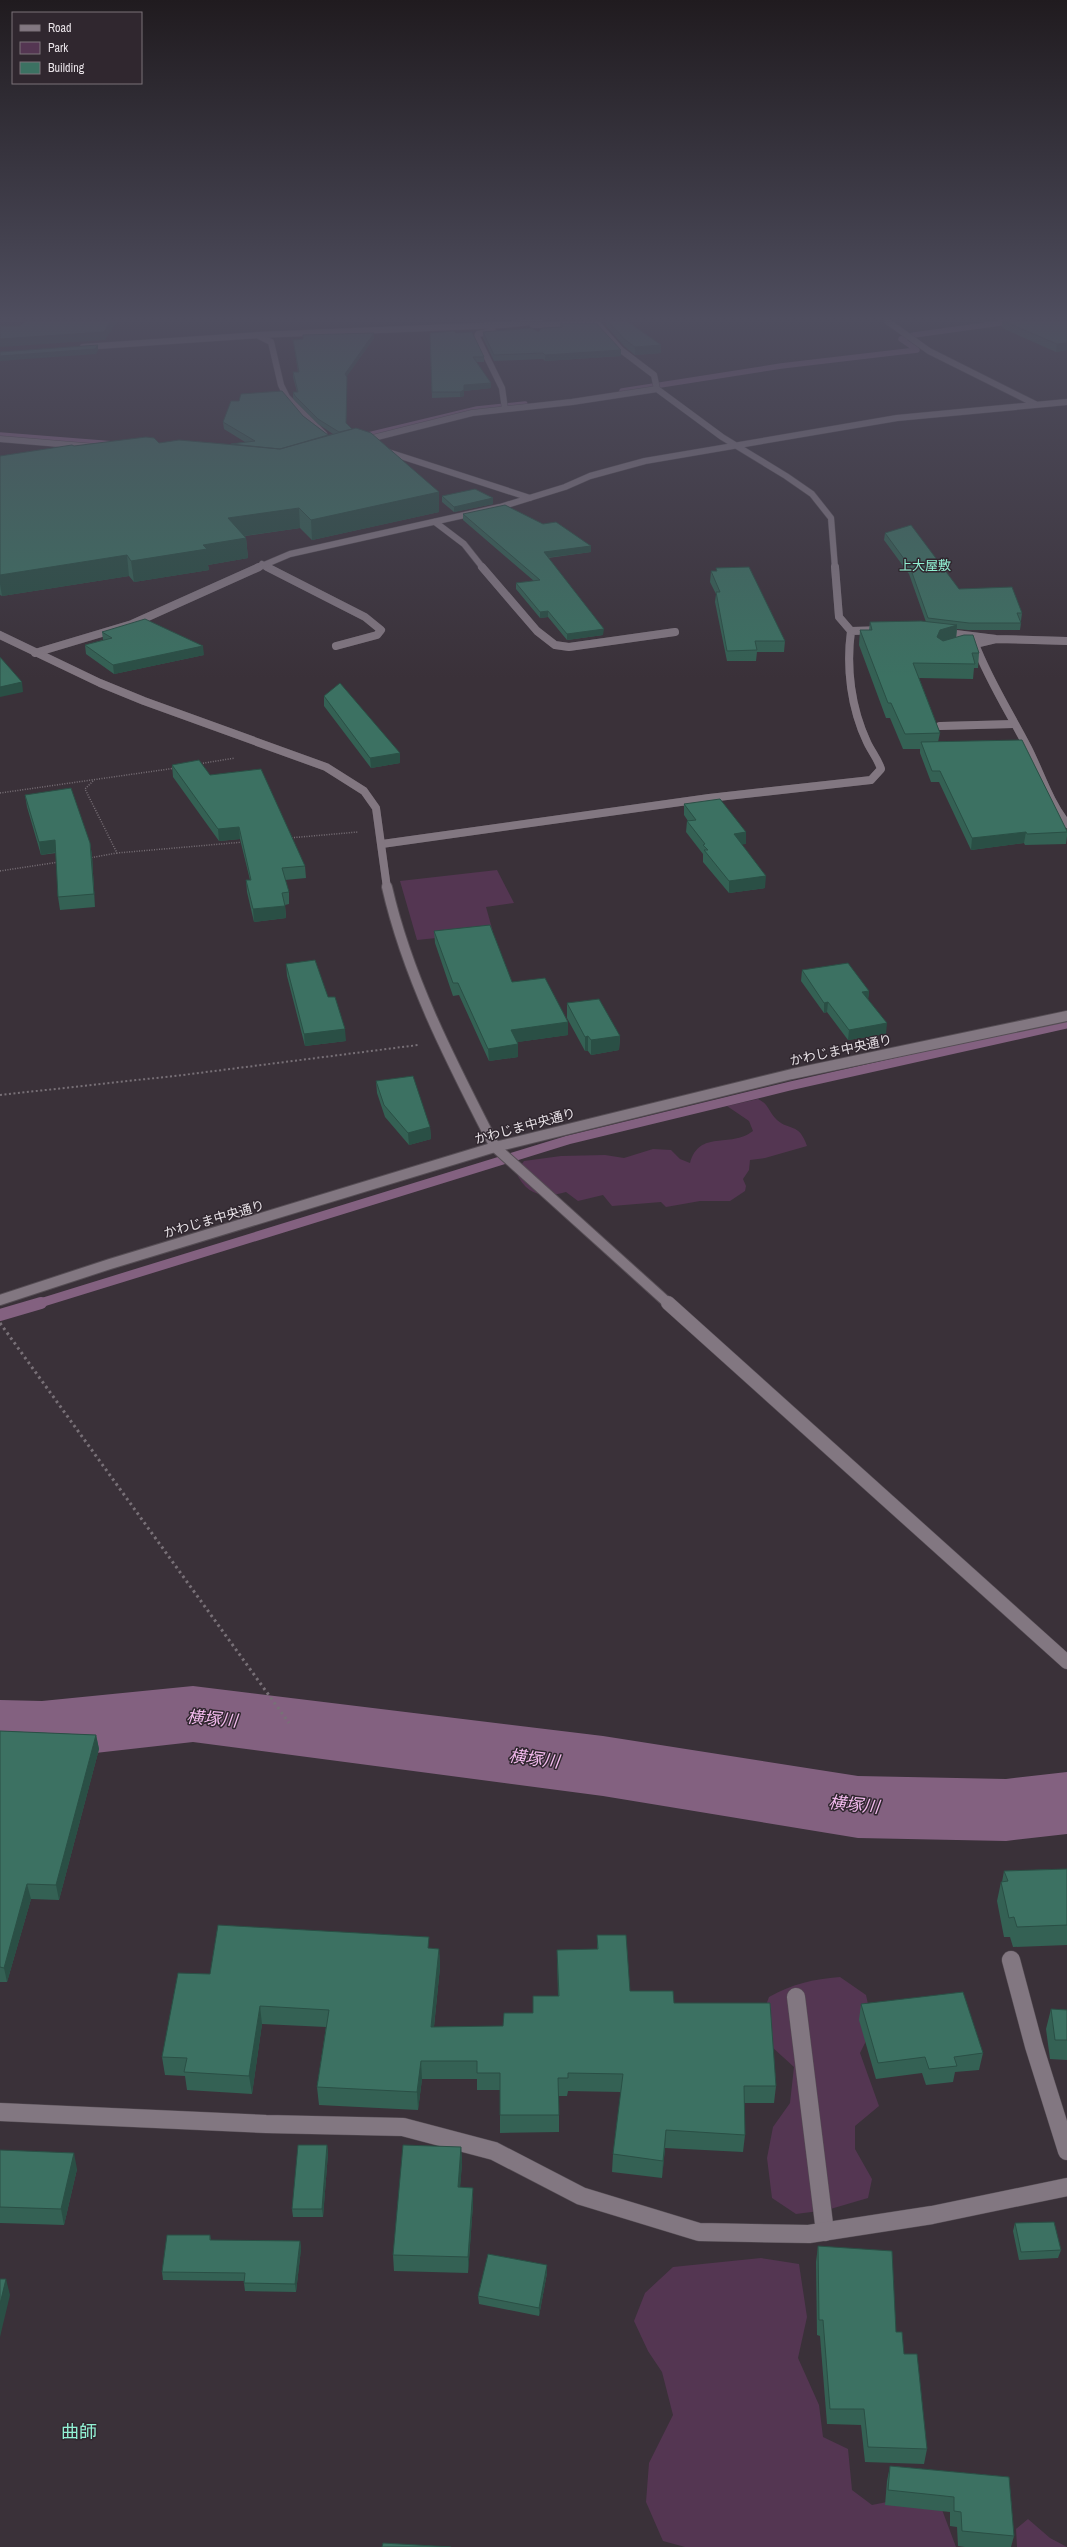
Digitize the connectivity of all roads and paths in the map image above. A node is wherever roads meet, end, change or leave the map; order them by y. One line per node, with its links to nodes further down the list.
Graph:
1 (10, 440): 6 (street)
2 (366, 440): 7 (street)
3 (726, 440): 5 (street)
4 (758, 440): 5 (street)
5 (732, 444): 7 (street); 10 (street)
6 (103, 448)
7 (530, 498): 8 (street)
8 (435, 522): 9 (street); 13 (street)
9 (262, 564): 19 (street); 20 (street)
10 (851, 630): 11 (street); 32 (street)
11 (897, 630)
12 (928, 631): 15 (street)
13 (675, 632)
14 (0, 635): 20 (street)
15 (996, 639): 16 (street); 18 (street)
16 (1067, 641)
17 (961, 644): 18 (street)
18 (975, 644): 21 (street)
19 (336, 646)
20 (35, 653): 23 (street)
21 (1014, 724): 22 (street); 28 (street)
22 (940, 726)
23 (276, 750): 24 (path); 29 (street)
24 (195, 765)
25 (180, 767): 26 (path)
26 (93, 781): 27 (path); 33 (path)
27 (0, 794)
28 (1067, 824)
29 (380, 830): 30 (path); 32 (street)
30 (287, 839)
31 (249, 842): 33 (path)
32 (382, 844): 38 (street)
33 (117, 853): 34 (path)
34 (82, 859)
35 (67, 861): 36 (path)
36 (0, 872)
37 (1067, 1016): 40 (street, かわじま中央通り)
38 (441, 1042): 39 (path); 40 (street)
39 (0, 1095)
40 (495, 1148): 41 (street, かわじま中央通り); 43 (street)
41 (0, 1300)
42 (0, 1323): 44 (path)
43 (1067, 1662)
44 (289, 1723)
45 (1012, 1960): 48 (street)
46 (796, 1997): 50 (street)
47 (0, 2112): 50 (street)
48 (1067, 2151)
49 (1067, 2187): 50 (street)
50 (825, 2232)

